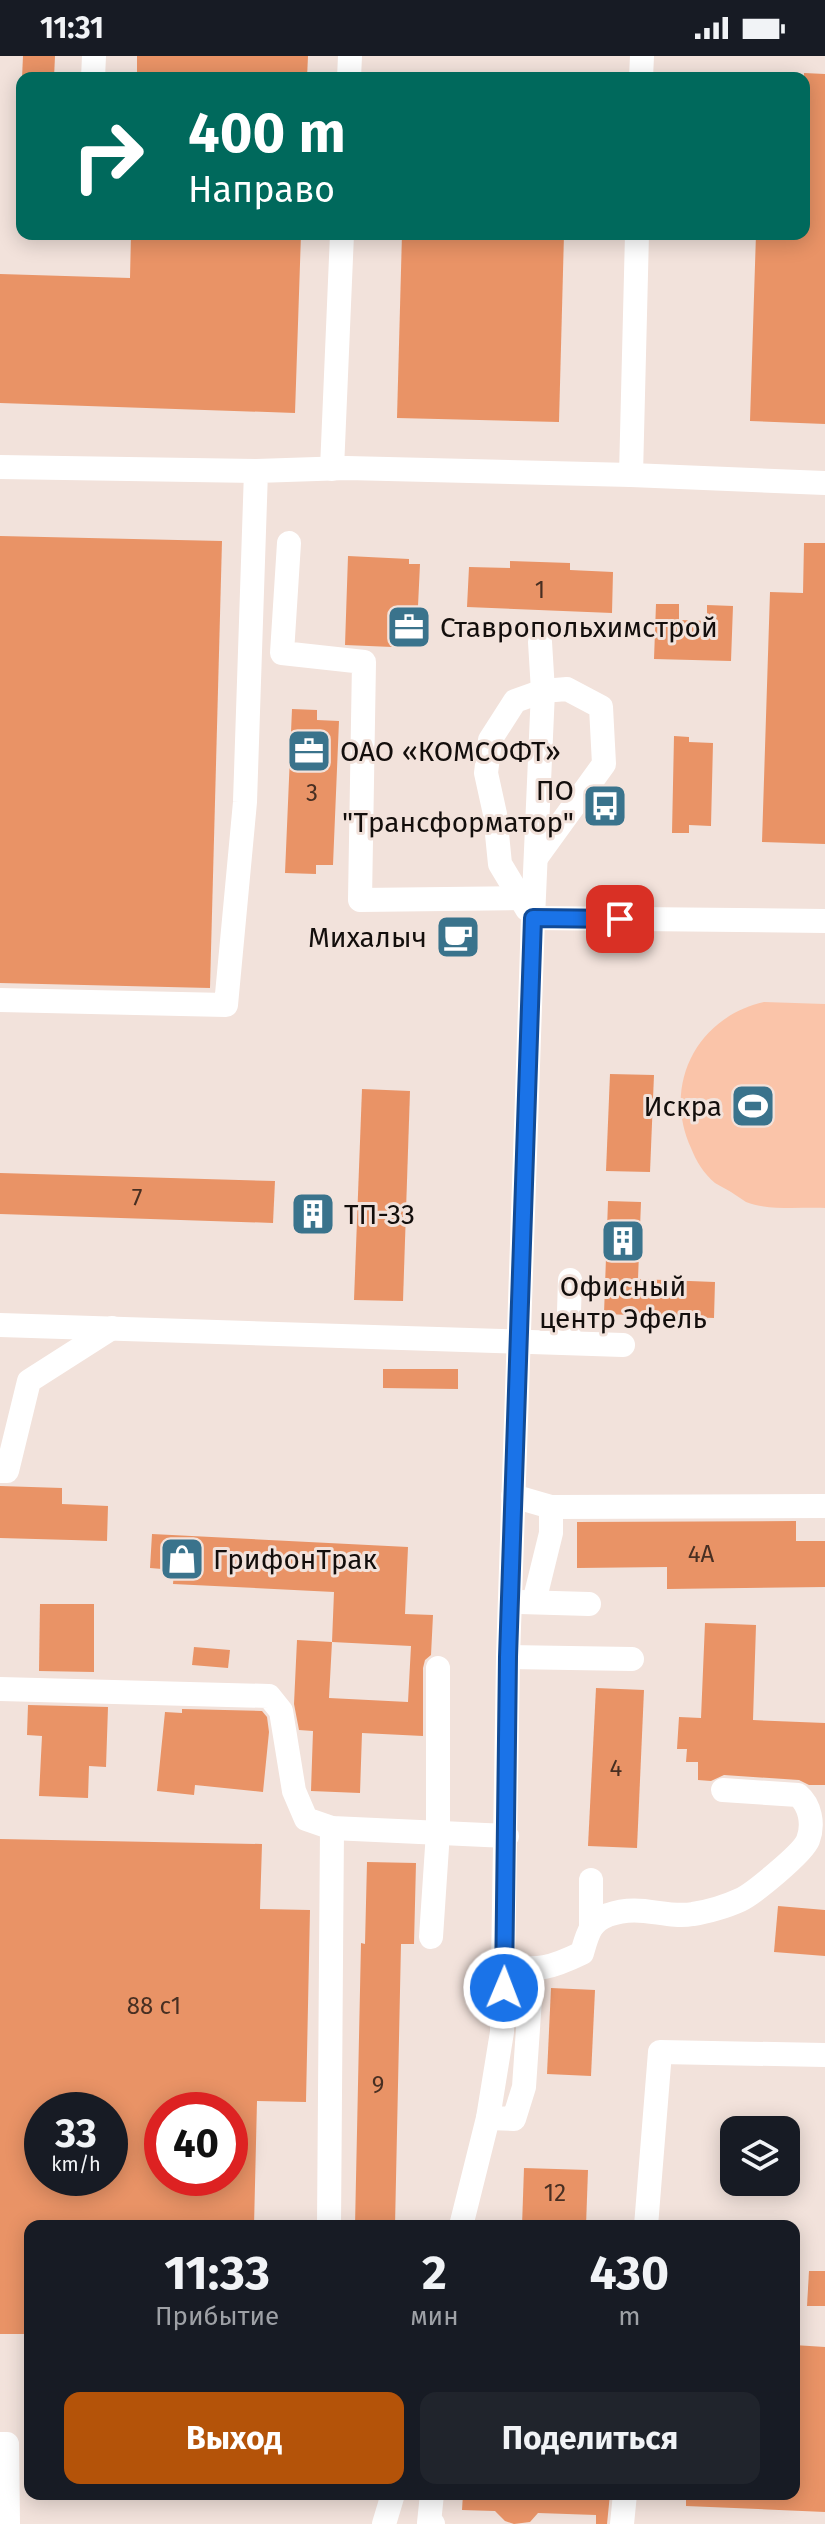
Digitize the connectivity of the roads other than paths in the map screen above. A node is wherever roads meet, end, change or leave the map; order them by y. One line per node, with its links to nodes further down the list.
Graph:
1 (342, 240): 4 (street)
2 (637, 240): 6 (street)
3 (0, 467): 5 (street)
4 (332, 469): 5 (street); 6 (street)
5 (256, 471): 14 (street)
6 (631, 475): 7 (street)
7 (825, 483)
8 (289, 543): 12 (street)
9 (540, 642): 10 (street)
10 (543, 691): 11 (street); 11 (street); 12 (street)
11 (536, 858): 12 (street)
12 (527, 908): 13 (street); 18 (street)
13 (825, 921)
14 (0, 1000)
15 (570, 1280): 19 (street)
16 (0, 1325): 17 (street)
17 (112, 1328): 18 (street); 21 (street)
18 (518, 1342): 19 (street); 22 (street)
19 (568, 1343): 20 (street)
20 (623, 1345)
21 (0, 1471)
22 (513, 1496): 24 (street); 25 (street)
23 (825, 1506): 24 (street)
24 (551, 1507): 25 (street)
25 (522, 1602): 26 (street); 27 (street)
26 (589, 1604)
27 (508, 1657): 28 (street); 34 (street)
28 (632, 1659)
29 (438, 1668): 33 (street)
30 (0, 1689): 32 (street)
31 (723, 1790): 36 (street)
32 (332, 1828): 33 (street); 42 (street)
33 (438, 1832): 34 (street); 37 (street)
34 (507, 1836): 38 (street)
35 (591, 1880): 36 (street)
36 (591, 1925): 39 (street)
37 (431, 1937)
38 (505, 1966): 39 (street); 41 (street)
39 (532, 1970): 41 (street)
40 (825, 2055): 44 (street)
41 (488, 2118): 43 (street)
42 (329, 2220)
43 (462, 2220)
44 (646, 2220)
45 (0, 2444): 49 (street)
46 (391, 2500): 50 (street)
47 (431, 2500): 51 (street)
48 (624, 2500): 52 (street)
49 (8, 2524)
50 (384, 2524)
51 (433, 2524)
52 (622, 2524)

